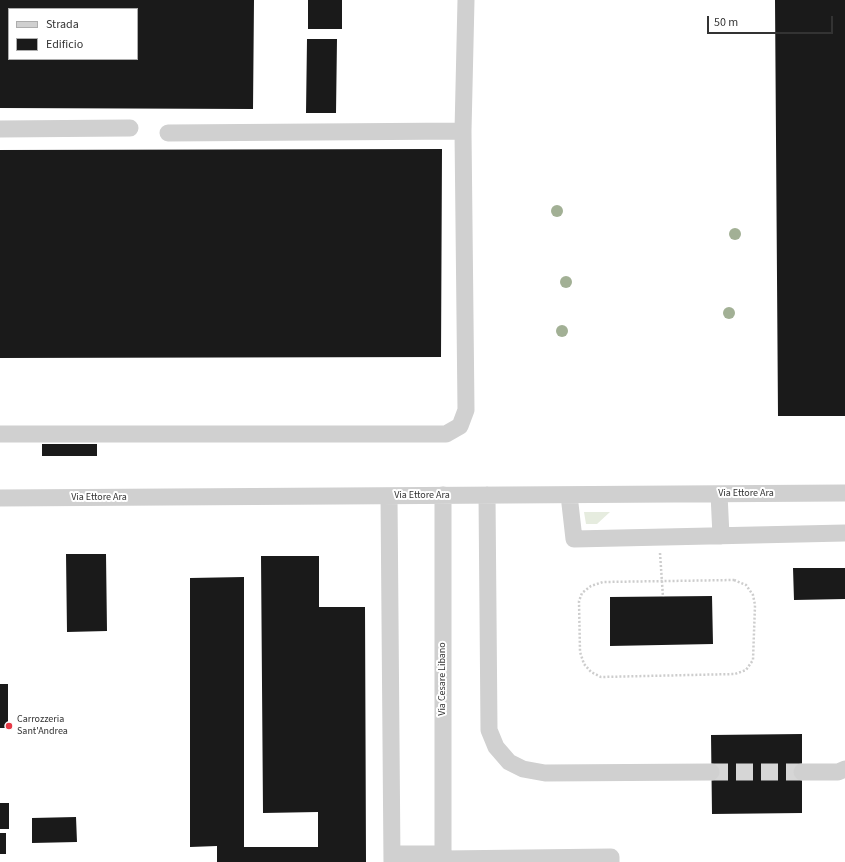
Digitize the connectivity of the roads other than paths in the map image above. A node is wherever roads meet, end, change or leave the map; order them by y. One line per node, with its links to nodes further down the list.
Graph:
1 (466, 0): 4 (street)
2 (130, 128): 3 (street)
3 (0, 129)
4 (463, 131): 5 (street); 6 (street)
5 (168, 133)
6 (0, 434)
7 (845, 493): 8 (street, Via Ettore Ara)
8 (719, 494): 11 (street, Via Ettore Ara); 15 (street)
9 (443, 495): 10 (street, Via Ettore Ara); 12 (street, Via Ettore Ara); 20 (street, Via Cesare Libano)
10 (488, 495): 11 (street, Via Ettore Ara); 17 (street)
11 (570, 495): 15 (street)
12 (389, 496): 13 (street, Via Ettore Ara); 19 (street)
13 (0, 498)
14 (845, 533): 15 (street)
15 (720, 536)
16 (845, 769): 18 (street)
17 (712, 772)
18 (802, 772)
19 (392, 858): 20 (street)
20 (443, 858): 21 (street)
21 (470, 860): 22 (street)
22 (611, 862)

